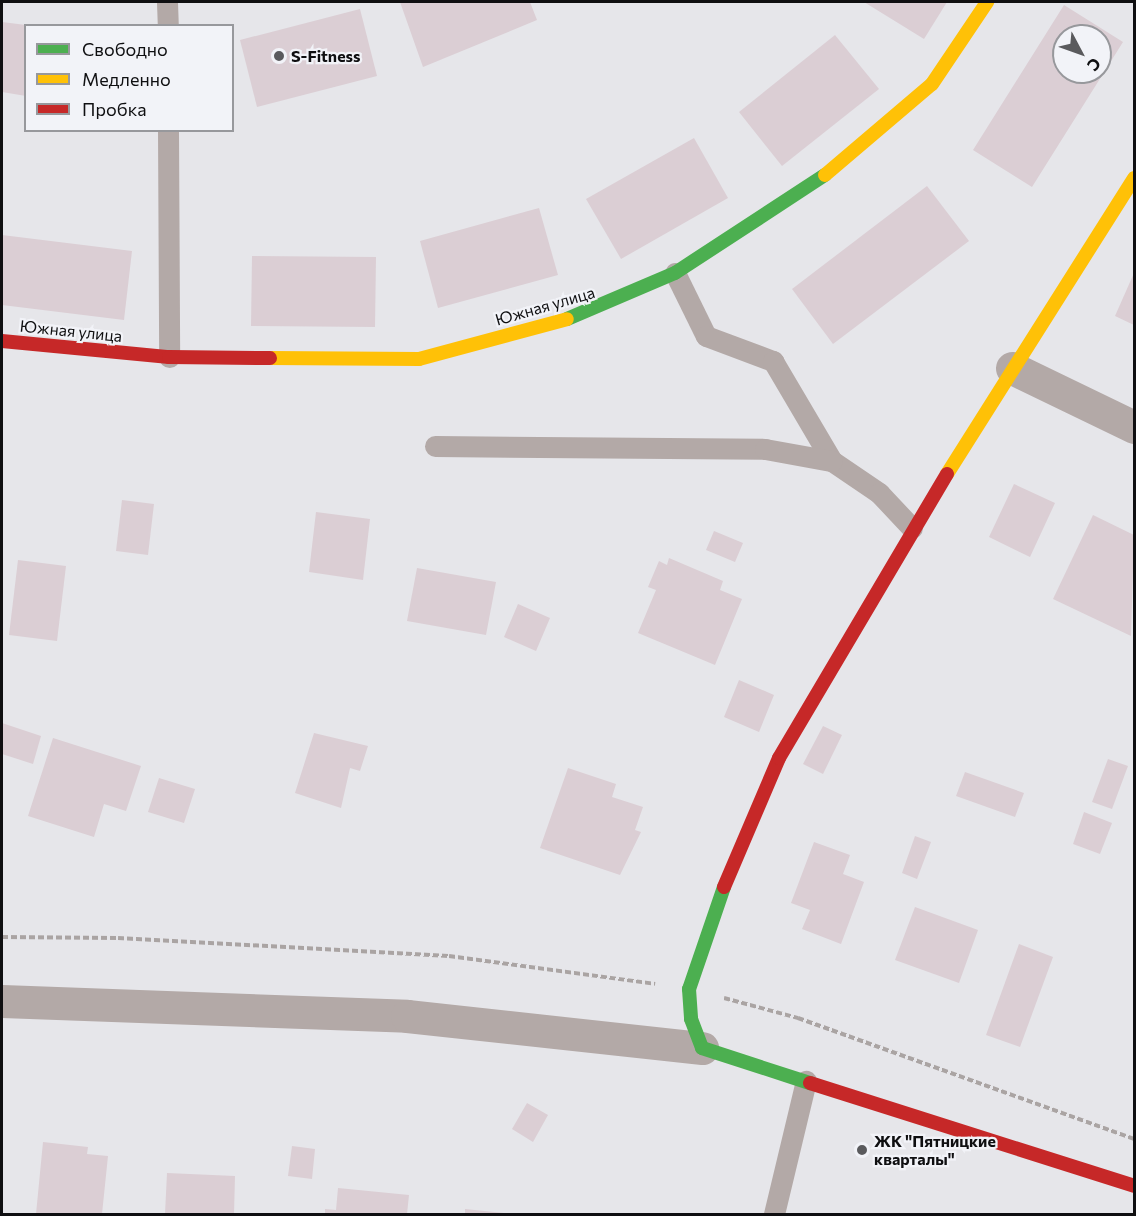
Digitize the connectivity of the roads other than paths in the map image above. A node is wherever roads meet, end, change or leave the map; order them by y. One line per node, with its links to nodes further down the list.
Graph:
1 (167, 2): 3 (lane)
2 (987, 2): 6 (street, Южная улица)
3 (168, 24)
4 (168, 132): 8 (lane)
5 (1134, 178): 9 (street)
6 (675, 273): 8 (street, Южная улица); 12 (lane)
7 (2, 341): 8 (street, Южная улица)
8 (169, 357)
9 (1012, 368): 10 (street); 13 (street)
10 (1134, 427)
11 (435, 446): 12 (lane)
12 (832, 461): 13 (lane)
13 (912, 528): 15 (street)
14 (2, 1001): 15 (street)
15 (702, 1048): 16 (street)
16 (806, 1082): 17 (street); 18 (lane)
17 (1134, 1186)
18 (774, 1215)

